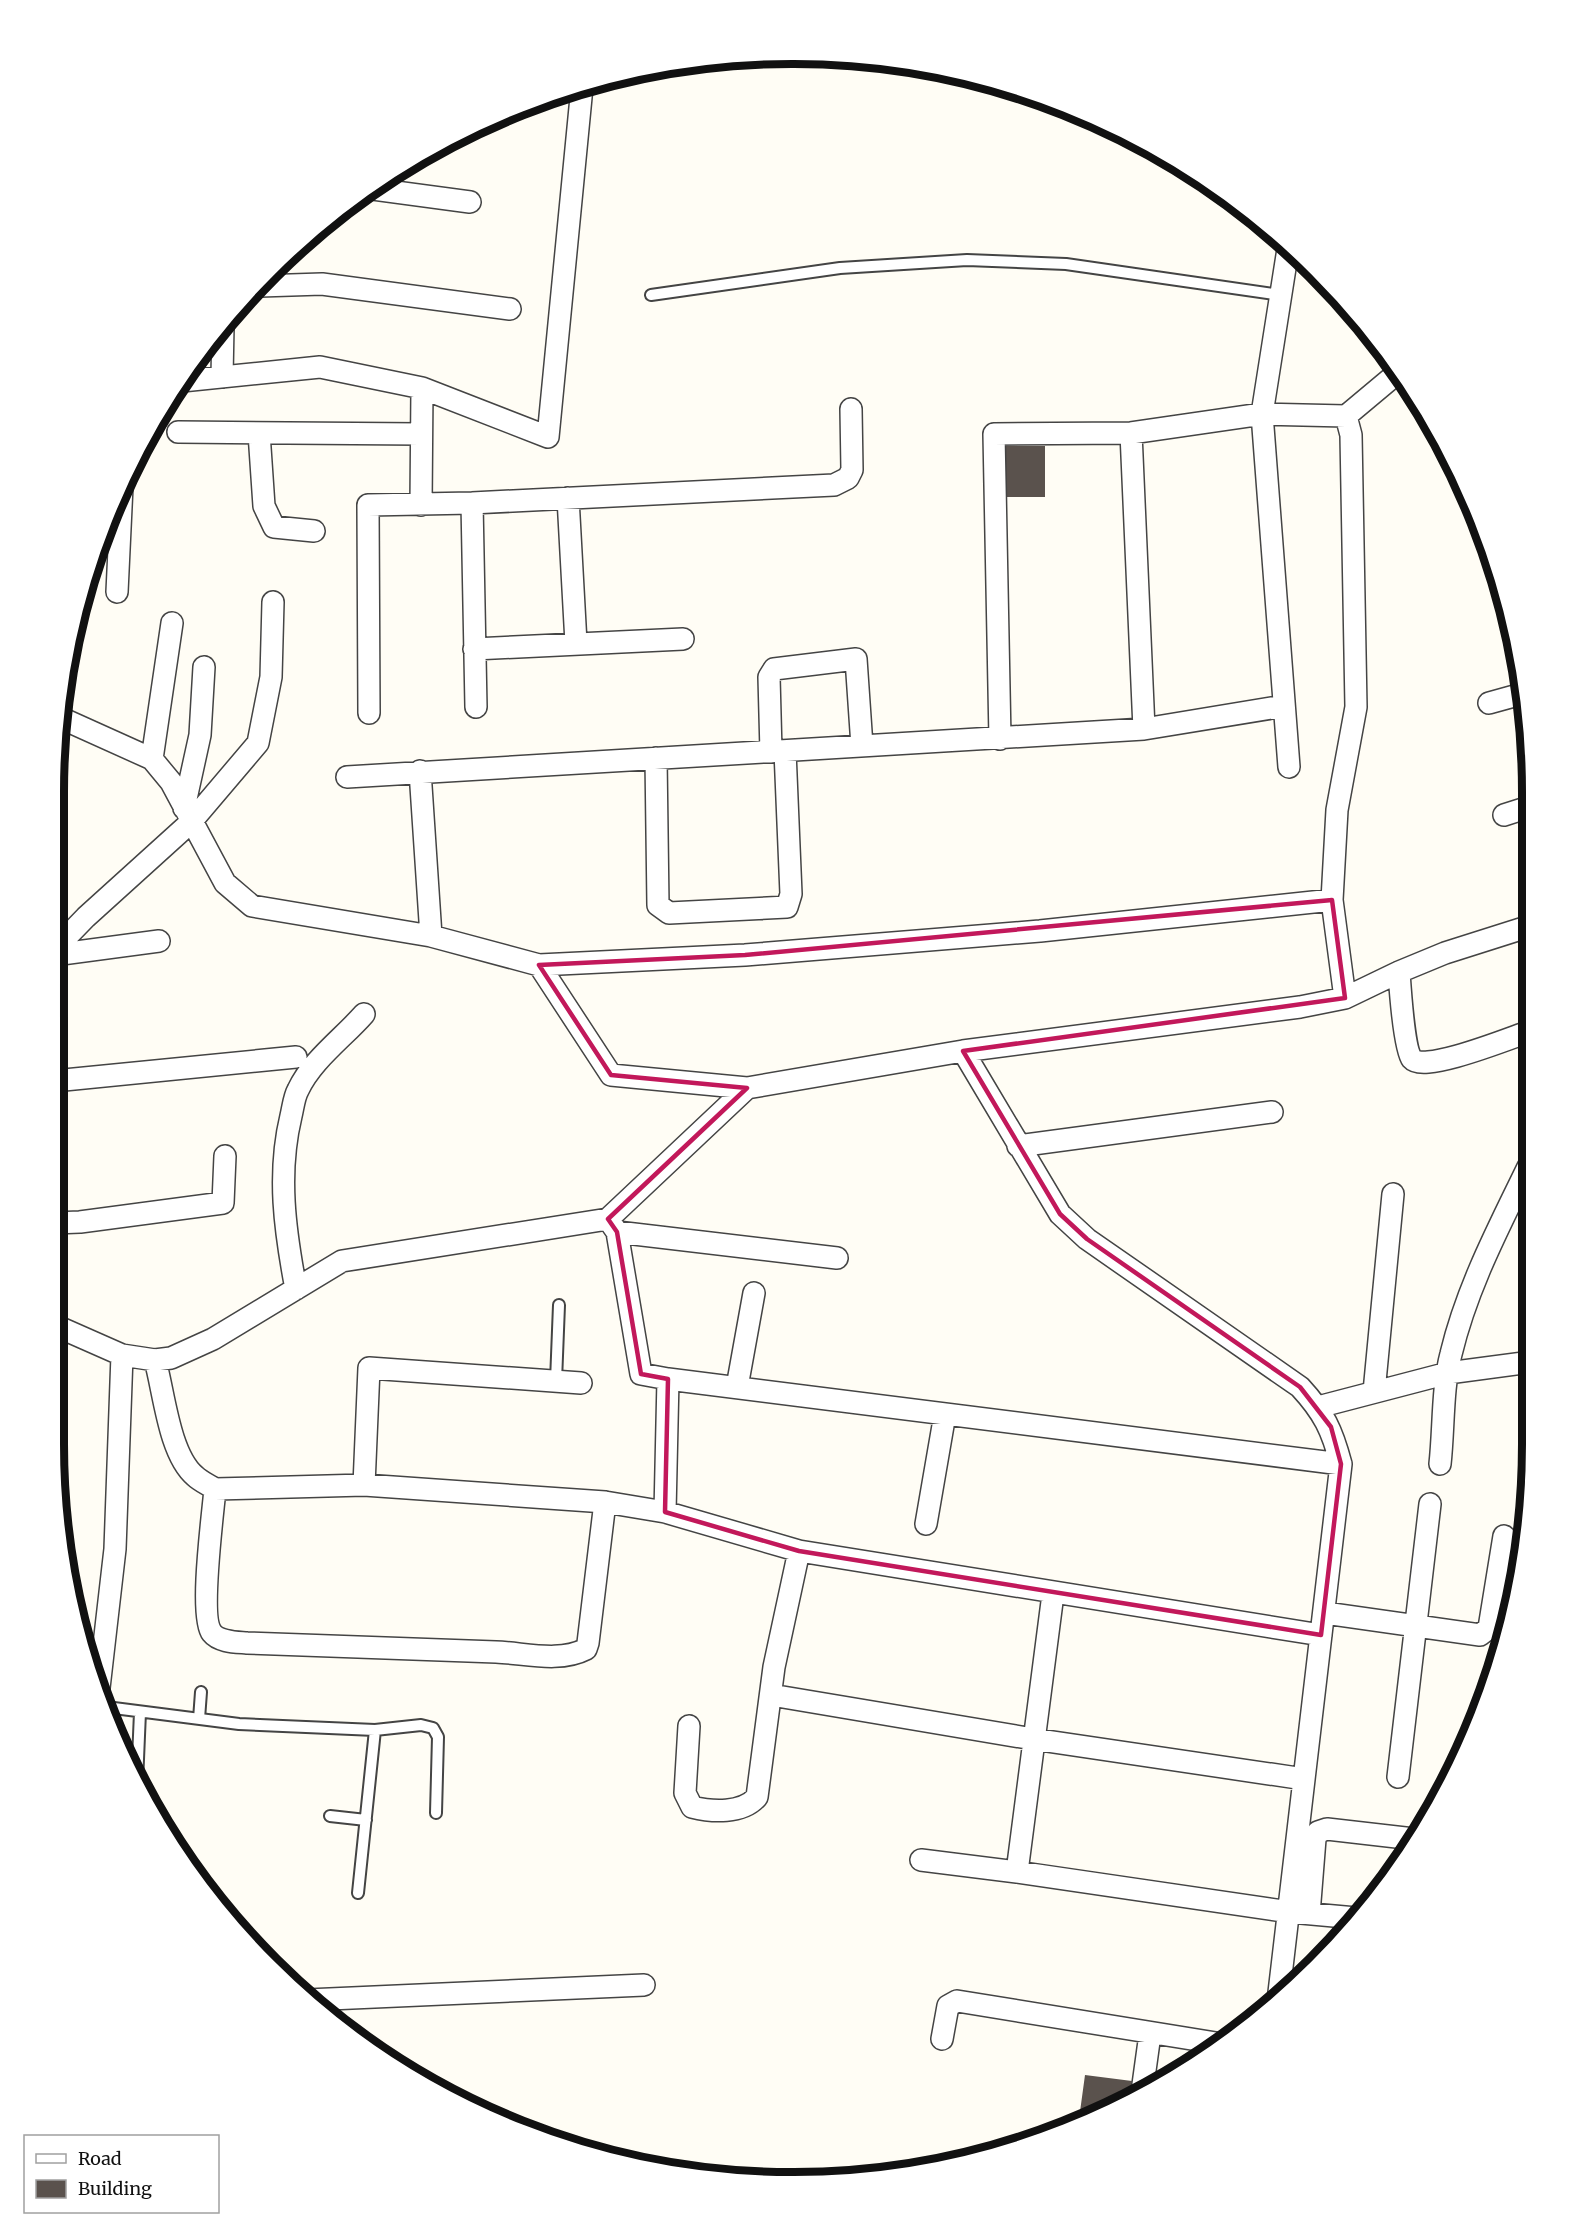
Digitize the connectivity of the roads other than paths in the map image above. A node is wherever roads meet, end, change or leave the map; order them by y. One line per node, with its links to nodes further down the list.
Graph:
1 (581, 96): 13 (street)
2 (383, 190): 3 (street)
3 (470, 202)
4 (1287, 258): 7 (street)
5 (271, 286): 8 (street)
6 (651, 295): 7 (lane)
7 (1281, 295): 15 (street)
8 (510, 309)
9 (223, 340): 10 (street)
10 (222, 377): 12 (street); 13 (street)
11 (1392, 378): 16 (street)
12 (193, 380)
13 (422, 388): 20 (street)
14 (851, 410): 21 (street)
15 (1262, 414): 16 (street); 19 (street); 35 (street)
16 (1346, 416): 51 (street)
17 (178, 432): 18 (street)
18 (259, 433): 20 (street); 25 (street)
19 (1131, 433): 39 (street); 40 (street)
20 (422, 434): 23 (street)
21 (568, 498): 22 (street); 30 (street)
22 (471, 503): 23 (street); 31 (street)
23 (421, 505): 37 (street)
24 (121, 512): 26 (street)
25 (314, 531)
26 (117, 591)
27 (273, 602): 49 (street)
28 (172, 623): 44 (street)
29 (683, 639): 30 (street)
30 (576, 643): 31 (street)
31 (474, 649): 36 (street)
32 (204, 667): 49 (street)
33 (1515, 696): 34 (street)
34 (1489, 703)
35 (1284, 706): 39 (street); 45 (street)
36 (476, 707)
37 (369, 713)
38 (69, 721): 44 (street)
39 (1143, 729): 40 (street)
40 (1000, 739): 41 (street)
41 (862, 746): 42 (street); 42 (street)
42 (778, 751): 43 (street); 43 (street)
43 (656, 758): 46 (street)
44 (152, 759): 49 (street)
45 (1289, 767)
46 (420, 771): 47 (street); 53 (street)
47 (347, 777)
48 (1522, 809): 50 (street)
49 (187, 815): 53 (street); 54 (street)
50 (1504, 815)
51 (1332, 900): 57 (street); 59 (street)
52 (1522, 929): 58 (street)
53 (431, 936): 57 (street)
54 (64, 939)
55 (159, 941): 56 (street)
56 (64, 947)
57 (539, 965): 65 (street)
58 (1399, 972): 59 (street); 61 (street)
59 (1345, 998): 62 (street)
60 (364, 1014): 74 (street)
61 (1522, 1034)
62 (963, 1052): 65 (street); 67 (street)
63 (296, 1057): 64 (street)
64 (64, 1080)
65 (747, 1088): 72 (street)
66 (1272, 1112): 67 (street)
67 (1018, 1146): 87 (street)
68 (225, 1156): 71 (street)
69 (1522, 1184): 81 (street)
70 (1393, 1194): 86 (street)
71 (64, 1223)
72 (612, 1225): 73 (street); 74 (street); 82 (street)
73 (837, 1258)
74 (296, 1289): 79 (street)
75 (754, 1293): 85 (street)
76 (558, 1305): 83 (lane)
77 (64, 1329): 78 (street)
78 (122, 1354): 79 (street); 103 (street)
79 (155, 1360): 92 (street)
80 (1522, 1363): 81 (street)
81 (1448, 1372): 86 (street); 90 (street)
82 (668, 1379): 85 (street); 95 (street)
83 (556, 1381): 84 (street); 91 (street)
84 (581, 1383)
85 (737, 1387): 88 (street)
86 (1374, 1392): 87 (street)
87 (1318, 1407): 89 (street)
88 (945, 1414): 89 (street); 96 (street)
89 (1341, 1464): 100 (street)
90 (1440, 1464)
91 (364, 1485): 92 (street); 93 (street)
92 (215, 1489): 93 (street)
93 (605, 1502): 95 (street)
94 (1430, 1504): 101 (street)
95 (665, 1512): 98 (street)
96 (926, 1524)
97 (1504, 1536): 101 (street)
98 (799, 1551): 99 (street); 105 (street)
99 (1053, 1594): 102 (street); 111 (street)
100 (1325, 1613): 101 (street); 102 (street)
101 (1415, 1626): 113 (street)
102 (1321, 1635): 114 (street)
103 (101, 1671)
104 (201, 1692): 108 (lane)
105 (771, 1695): 109 (street); 111 (street)
106 (114, 1708): 107 (lane)
107 (140, 1712): 108 (lane); 112 (lane)
108 (199, 1719): 110 (lane)
109 (689, 1726)
110 (375, 1730): 115 (lane); 117 (lane)
111 (1033, 1739): 114 (street); 120 (street)
112 (138, 1762)
113 (1398, 1778)
114 (1305, 1779): 122 (street)
115 (436, 1813)
116 (330, 1816): 117 (lane)
117 (366, 1820): 121 (lane)
118 (1406, 1838): 122 (street)
119 (921, 1860): 120 (street)
120 (1017, 1872): 122 (street)
121 (358, 1893)
122 (1299, 1913): 123 (street); 124 (street)
123 (1347, 1917)
124 (1282, 1983)
125 (644, 1985): 126 (street)
126 (322, 1999)
127 (1150, 2034): 128 (street); 129 (street); 130 (street)
128 (942, 2038)
129 (1209, 2042)
130 (1143, 2082)

